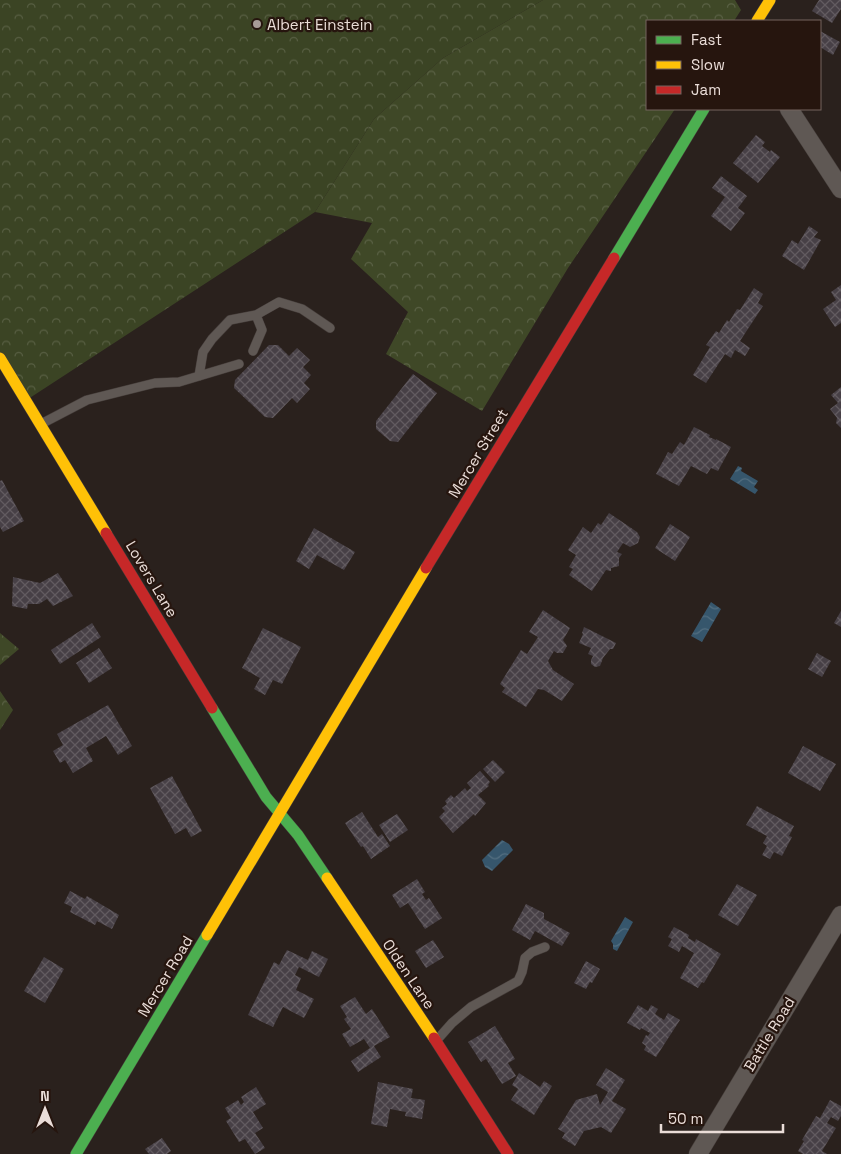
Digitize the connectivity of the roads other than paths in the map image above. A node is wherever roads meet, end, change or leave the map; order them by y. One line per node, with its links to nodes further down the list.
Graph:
1 (770, 0): 2 (main road)
2 (758, 20)
3 (703, 110): 13 (main road, Mercer Street)
4 (790, 110): 5 (street)
5 (841, 189)
6 (256, 314): 7 (lane); 8 (lane); 11 (lane)
7 (330, 328)
8 (253, 351)
9 (0, 358): 12 (main road, Lovers Lane)
10 (239, 364): 11 (lane)
11 (199, 376): 12 (lane)
12 (40, 424): 13 (main road, Lovers Lane)
13 (280, 814): 16 (main road, Olden Lane); 17 (main road, Mercer Road)
14 (841, 914): 19 (street, Battle Road)
15 (545, 947): 16 (lane)
16 (436, 1041): 18 (main road, Olden Lane)
17 (76, 1154)
18 (508, 1154)
19 (698, 1154)

